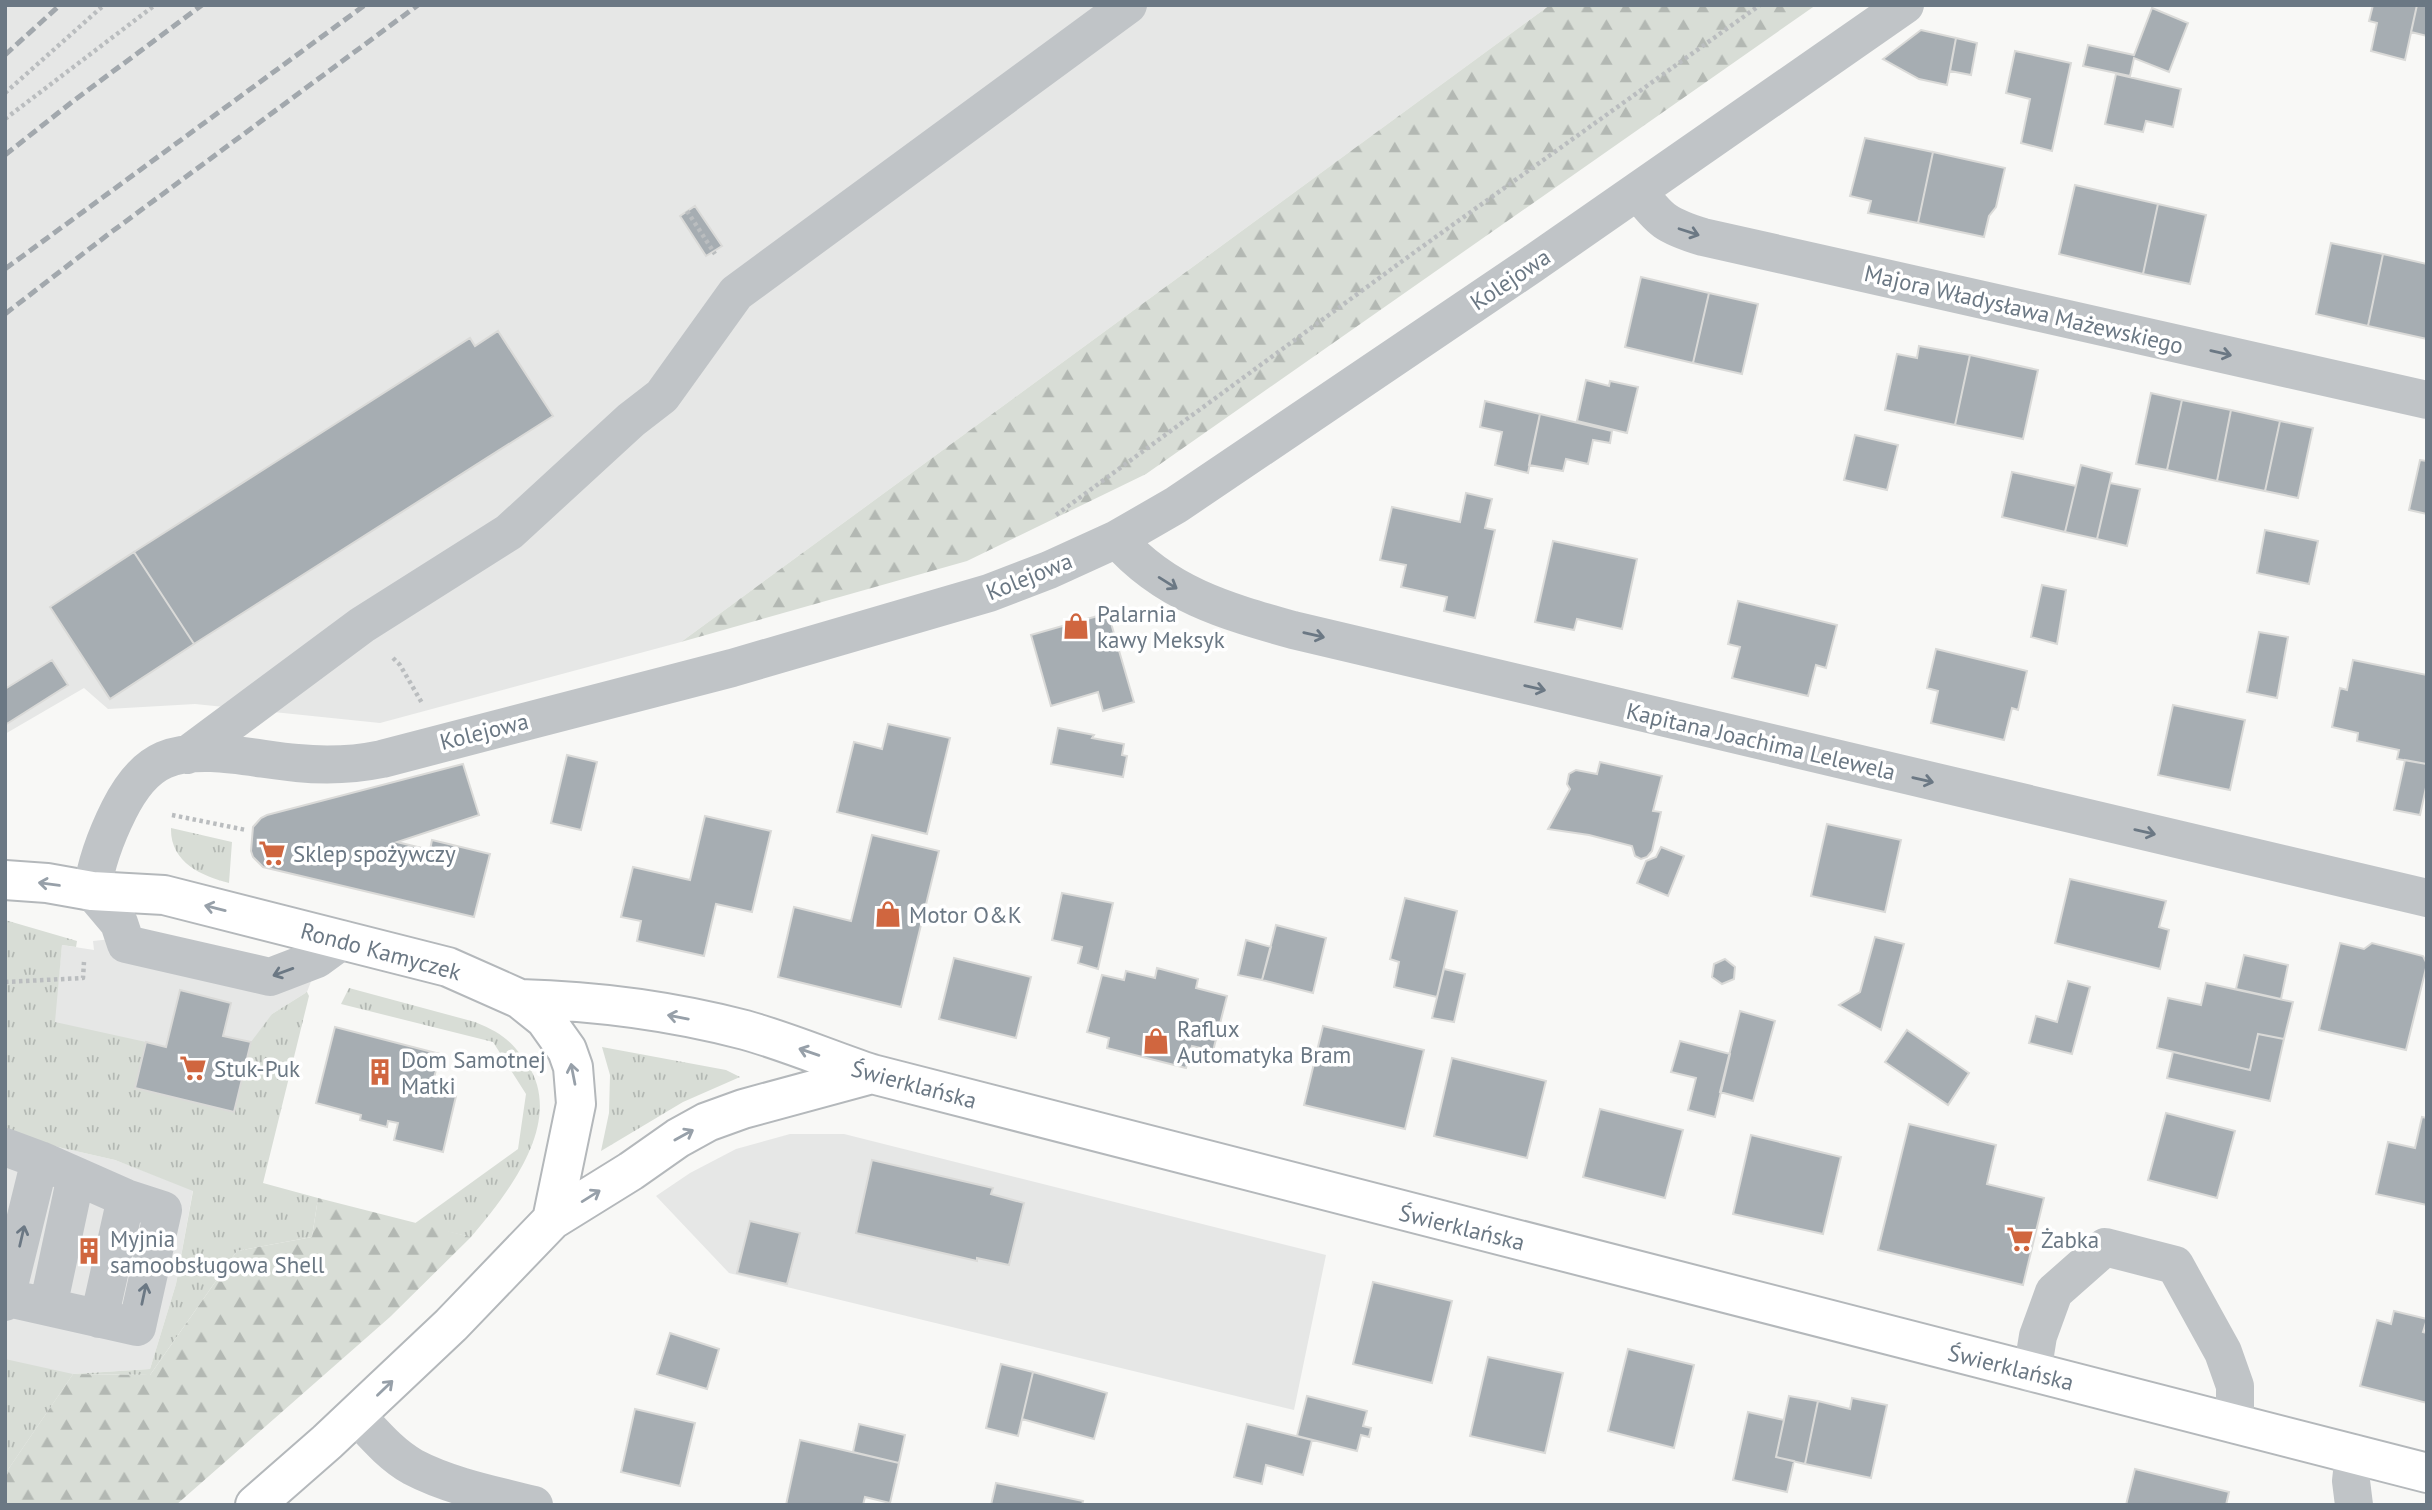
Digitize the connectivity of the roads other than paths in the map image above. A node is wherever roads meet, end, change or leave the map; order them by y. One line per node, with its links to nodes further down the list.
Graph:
1 (1128, 5): 6 (street)
2 (1905, 5): 3 (street, Kolejowa)
3 (1637, 191): 4 (street, Majora Władysława Mażewskiego, one-way to 4); 5 (street, Kolejowa)
4 (2427, 400)
5 (1117, 539): 6 (street, Kolejowa); 9 (street, Kapitana Joachima Lelewela, one-way to 9)
6 (187, 755): 8 (street, Kolejowa)
7 (5, 880): 8 (main road, Rondo Kamyczek, one-way to 7)
8 (92, 891): 10 (main road, Rondo Kamyczek, one-way to 8); 10 (street, one-way to 8)
9 (2427, 898)
10 (343, 940): 11 (main road, Rondo Kamyczek)
11 (520, 999): 12 (main road, Świerklańska, one-way to 11); 15 (main road, Rondo Kamyczek, one-way to 11)
12 (872, 1074): 15 (main road, one-way to 12); 18 (main road, Świerklańska)
13 (23, 1153): 14 (street); 16 (street, one-way to 13)
14 (76, 1176): 17 (street); 17 (street, one-way to 14)
15 (552, 1220): 19 (main road, one-way to 15)
16 (6, 1300): 17 (street)
17 (48, 1307)
18 (2032, 1373): 20 (main road, Świerklańska); 20 (street)
19 (356, 1415): 23 (main road); 24 (street)
20 (2235, 1424): 21 (main road, Świerklańska)
21 (2354, 1454): 22 (main road, Świerklańska); 25 (street)
22 (2427, 1473)
23 (254, 1505)
24 (534, 1505)
25 (2354, 1505)

